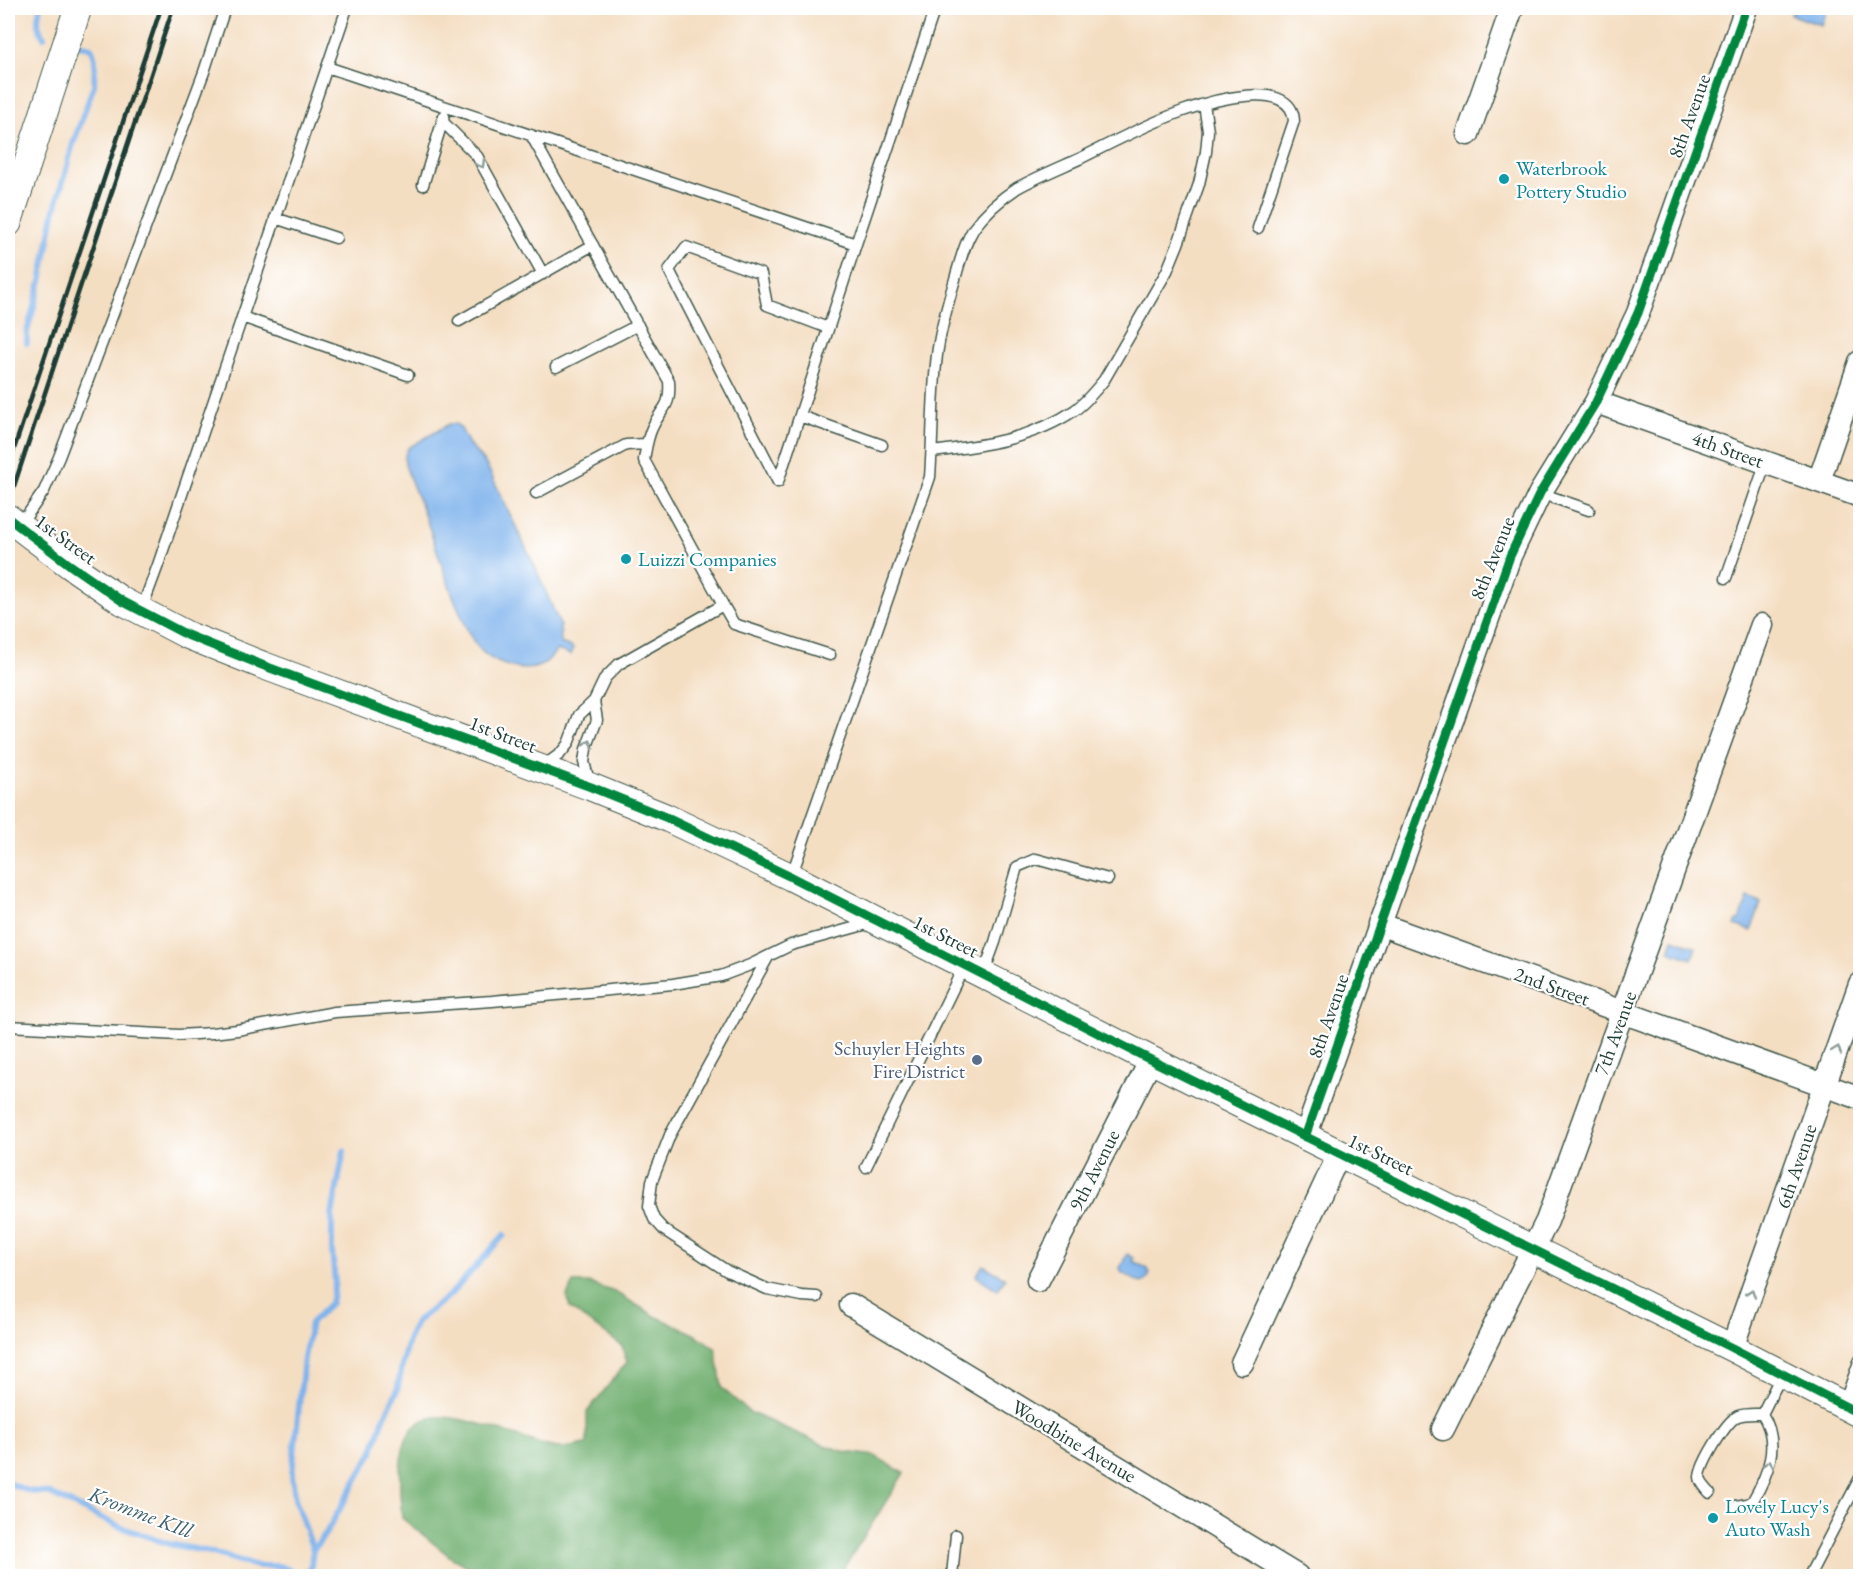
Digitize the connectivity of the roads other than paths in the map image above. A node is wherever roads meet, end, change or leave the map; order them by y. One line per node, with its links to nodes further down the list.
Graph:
1 (78, 8): 14 (street)
2 (225, 8): 40 (lane)
3 (347, 8): 7 (lane)
4 (935, 8): 19 (lane)
5 (1512, 8): 11 (street)
6 (1746, 8): 29 (street, 8th Avenue)
7 (327, 67): 9 (lane); 15 (lane)
8 (1204, 104): 17 (lane); 33 (lane); 33 (lane)
9 (447, 107): 10 (lane); 12 (lane)
10 (442, 121): 13 (lane); 21 (lane, one-way to 21)
11 (1468, 134)
12 (531, 135): 19 (lane); 20 (lane)
13 (423, 185)
14 (12, 189): 16 (street)
15 (275, 218): 18 (lane); 22 (lane)
16 (8, 222)
17 (1258, 228)
18 (336, 238)
19 (856, 244): 25 (lane)
20 (592, 245): 21 (lane); 24 (lane)
21 (543, 274): 23 (lane)
22 (242, 317): 28 (lane); 43 (lane)
23 (459, 321)
24 (638, 325): 27 (lane); 31 (lane)
25 (828, 328): 30 (lane); 30 (lane)
26 (1860, 362): 35 (street)
27 (556, 367)
28 (408, 375)
29 (1596, 402): 34 (street, 4th Street); 37 (street, 8th Avenue)
30 (800, 416): 32 (lane)
31 (646, 444): 36 (lane); 42 (lane)
32 (882, 445)
33 (932, 452): 49 (lane)
34 (1766, 462): 35 (street, 4th Street); 41 (lane)
35 (1819, 481): 38 (street, 4th Street)
36 (536, 493)
37 (1540, 494): 39 (lane); 52 (street, 8th Avenue)
38 (1860, 496)
39 (1589, 510)
40 (13, 522): 43 (street, 1st Street)
41 (1726, 578)
42 (723, 605): 45 (lane); 46 (lane)
43 (141, 611): 47 (street, 1st Street)
44 (1762, 625): 56 (street, 7th Avenue)
45 (830, 655)
46 (594, 701): 47 (lane); 48 (lane, one-way to 46)
47 (541, 768): 48 (street, 1st Street)
48 (591, 787): 49 (street, 1st Street)
49 (791, 877): 51 (street, 1st Street)
50 (1108, 879): 54 (lane)
51 (877, 921): 53 (lane); 54 (street, 1st Street)
52 (1379, 924): 56 (street, 2nd Street); 61 (street, 8th Avenue)
53 (768, 956): 57 (lane); 66 (lane)
54 (973, 970): 58 (street, 1st Street); 63 (lane)
55 (1860, 984): 59 (street, 6th Avenue, one-way to 55)
56 (1622, 1011): 59 (street, 2nd Street); 64 (street, 7th Avenue)
57 (8, 1026)
58 (1151, 1060): 61 (street, 1st Street); 65 (street, 9th Avenue)
59 (1824, 1084): 60 (street, 2nd Street); 68 (street, 6th Avenue, one-way to 59)
60 (1860, 1098)
61 (1305, 1137): 62 (street, 1st Street)
62 (1339, 1154): 64 (street, 1st Street); 70 (street)
63 (866, 1167)
64 (1533, 1250): 68 (street, 1st Street); 74 (street, 7th Avenue)
65 (1038, 1280)
66 (817, 1297)
67 (851, 1305): 79 (street, Woodbine Avenue)
68 (1732, 1348): 71 (street, 1st Street)
69 (1860, 1359): 72 (lane)
70 (1242, 1363)
71 (1782, 1374): 72 (street, 1st Street); 73 (lane)
72 (1852, 1410)
73 (1762, 1414): 76 (lane); 77 (lane, one-way to 73)
74 (1443, 1430)
75 (1860, 1478): 82 (lane)
76 (1710, 1493)
77 (1736, 1506)
78 (956, 1535): 80 (lane)
79 (1271, 1570): 81 (street, Woodbine Avenue)
80 (952, 1576)
81 (1297, 1576)
82 (1809, 1576)

